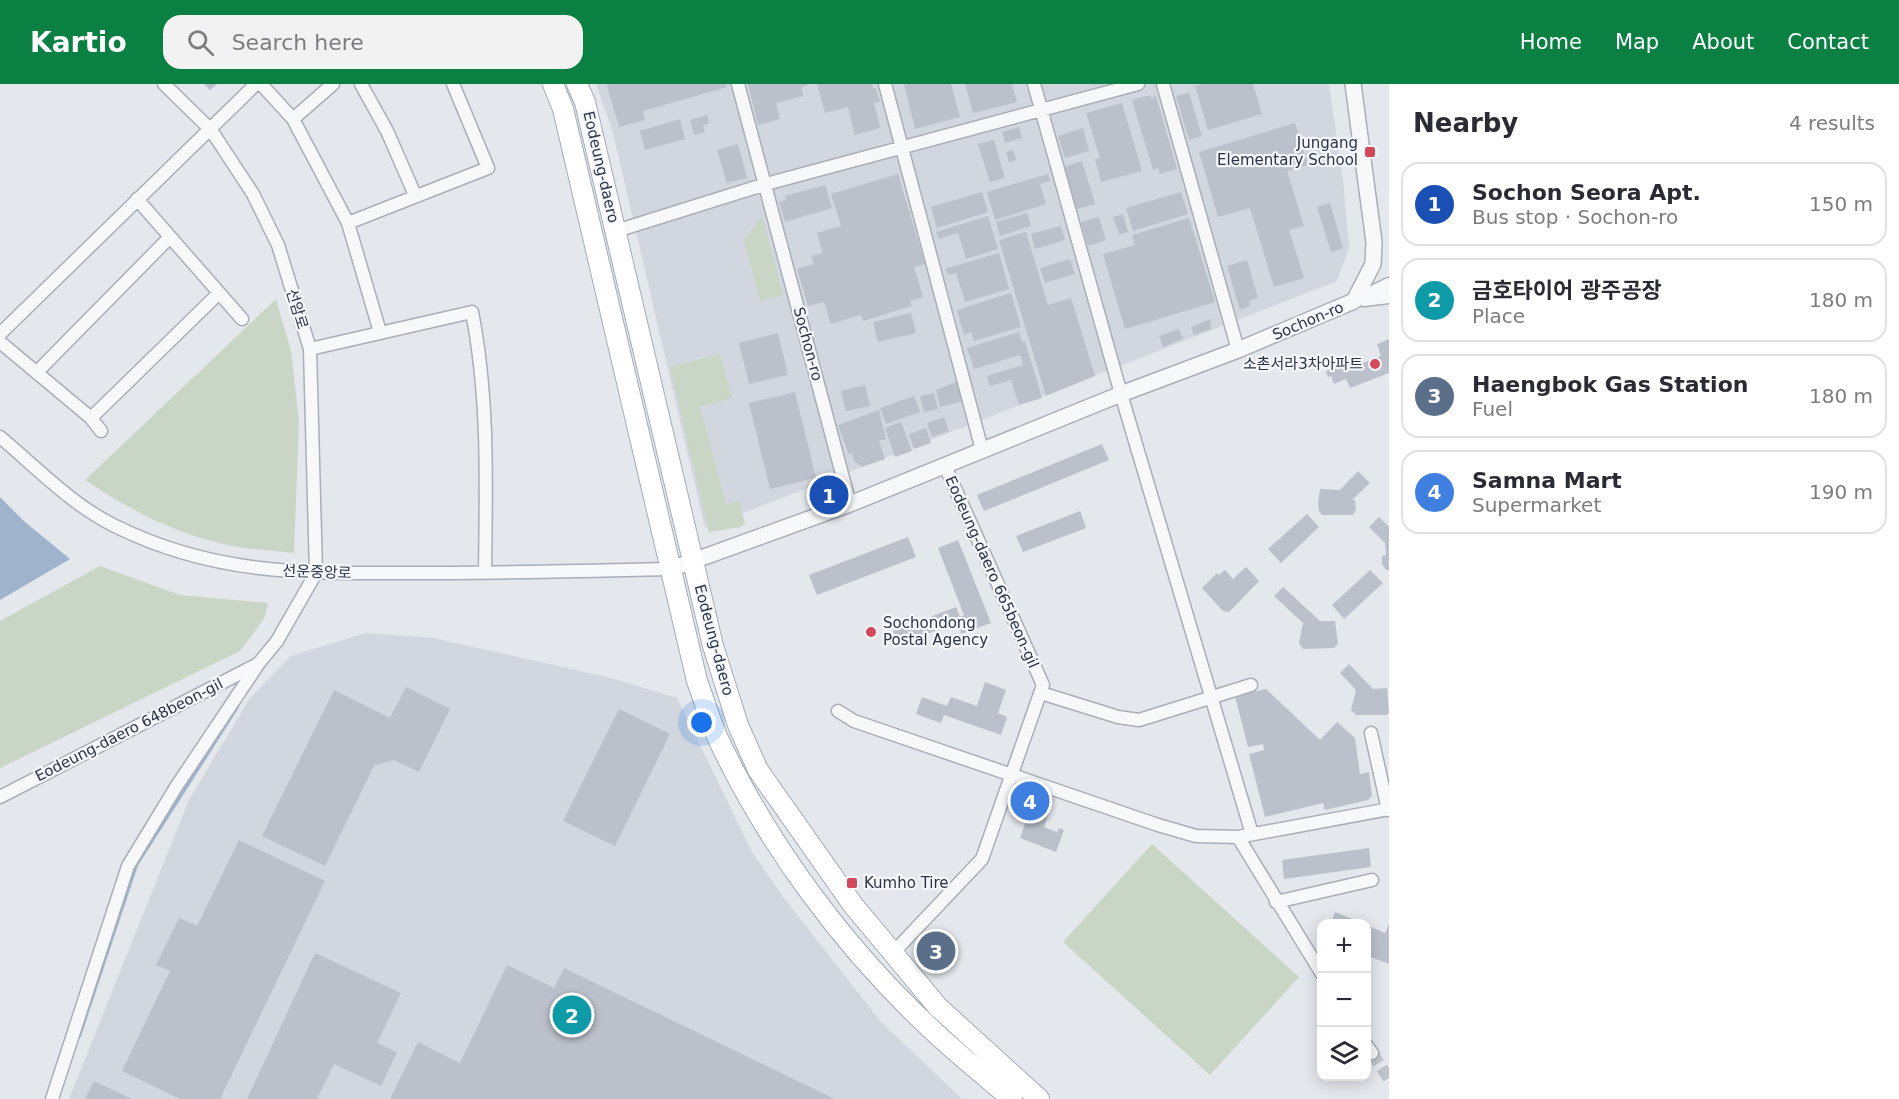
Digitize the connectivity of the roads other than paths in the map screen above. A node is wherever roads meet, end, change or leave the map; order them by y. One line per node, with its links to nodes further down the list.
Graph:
1 (164, 84): 17 (street, 선암로)
2 (256, 84): 17 (street)
3 (261, 84): 16 (street)
4 (333, 84): 16 (street)
5 (361, 84): 20 (street)
6 (453, 84): 20 (street)
7 (553, 84): 44 (main road, Eodeung-daero)
8 (577, 84): 23 (main road, Eodeung-daero)
9 (738, 84): 19 (street, Sochon-ro)
10 (885, 84): 18 (street)
11 (1034, 84): 15 (street)
12 (1138, 84): 15 (street)
13 (1163, 84): 34 (street)
14 (1353, 84): 28 (street, Sochon-ro)
15 (1042, 111): 18 (street); 36 (street)
16 (293, 119): 22 (street)
17 (211, 130): 21 (street); 33 (street, 선암로)
18 (903, 147): 19 (street); 40 (street)
19 (766, 184): 23 (street); 42 (street, Sochon-ro)
20 (415, 195): 22 (street)
21 (137, 199): 24 (street); 31 (street)
22 (348, 223): 30 (street)
23 (615, 231): 43 (main road, Eodeung-daero)
24 (170, 237): 26 (street); 35 (street)
25 (1389, 284): 28 (street)
26 (219, 293): 29 (street); 37 (street)
27 (1389, 297): 28 (street)
28 (1354, 301): 34 (street, Sochon-ro)
29 (242, 319)
30 (380, 332): 33 (street); 46 (street)
31 (0, 334)
32 (0, 342): 35 (street)
33 (310, 349): 45 (street, 선암로)
34 (1238, 350): 36 (street, Sochon-ro)
35 (37, 372): 37 (street)
36 (1121, 394): 40 (street, Sochon-ro); 50 (street)
37 (91, 418): 38 (street)
38 (101, 431)
39 (0, 437): 45 (street, 선운중앙로)
40 (982, 450): 41 (street, Sochon-ro)
41 (945, 466): 42 (street, Sochon-ro); 49 (street, Eodeung-daero 665beon-gil)
42 (850, 504): 43 (street, Sochon-ro)
43 (694, 561): 44 (street, Sochon-ro); 60 (main road, Eodeung-daero)
44 (671, 569): 46 (street, 선운중앙로); 63 (main road, Eodeung-daero)
45 (316, 573): 46 (street, 선운중앙로); 47 (street)
46 (485, 573)
47 (259, 663): 54 (street, Eodeung-daero 648beon-gil); 62 (street)
48 (1251, 685): 50 (street)
49 (1041, 693): 50 (street); 53 (street)
50 (1213, 698): 56 (street)
51 (838, 711): 53 (street)
52 (1371, 733): 55 (street)
53 (1012, 776): 57 (street); 60 (street)
54 (0, 797)
55 (1389, 810): 56 (street)
56 (1252, 834): 57 (street)
57 (1238, 837): 59 (street)
58 (1372, 880): 59 (street)
59 (1276, 902): 61 (street)
60 (892, 954): 64 (main road, Eodeung-daero)
61 (1321, 973)
62 (52, 1099)
63 (1012, 1099)
64 (1039, 1099)

